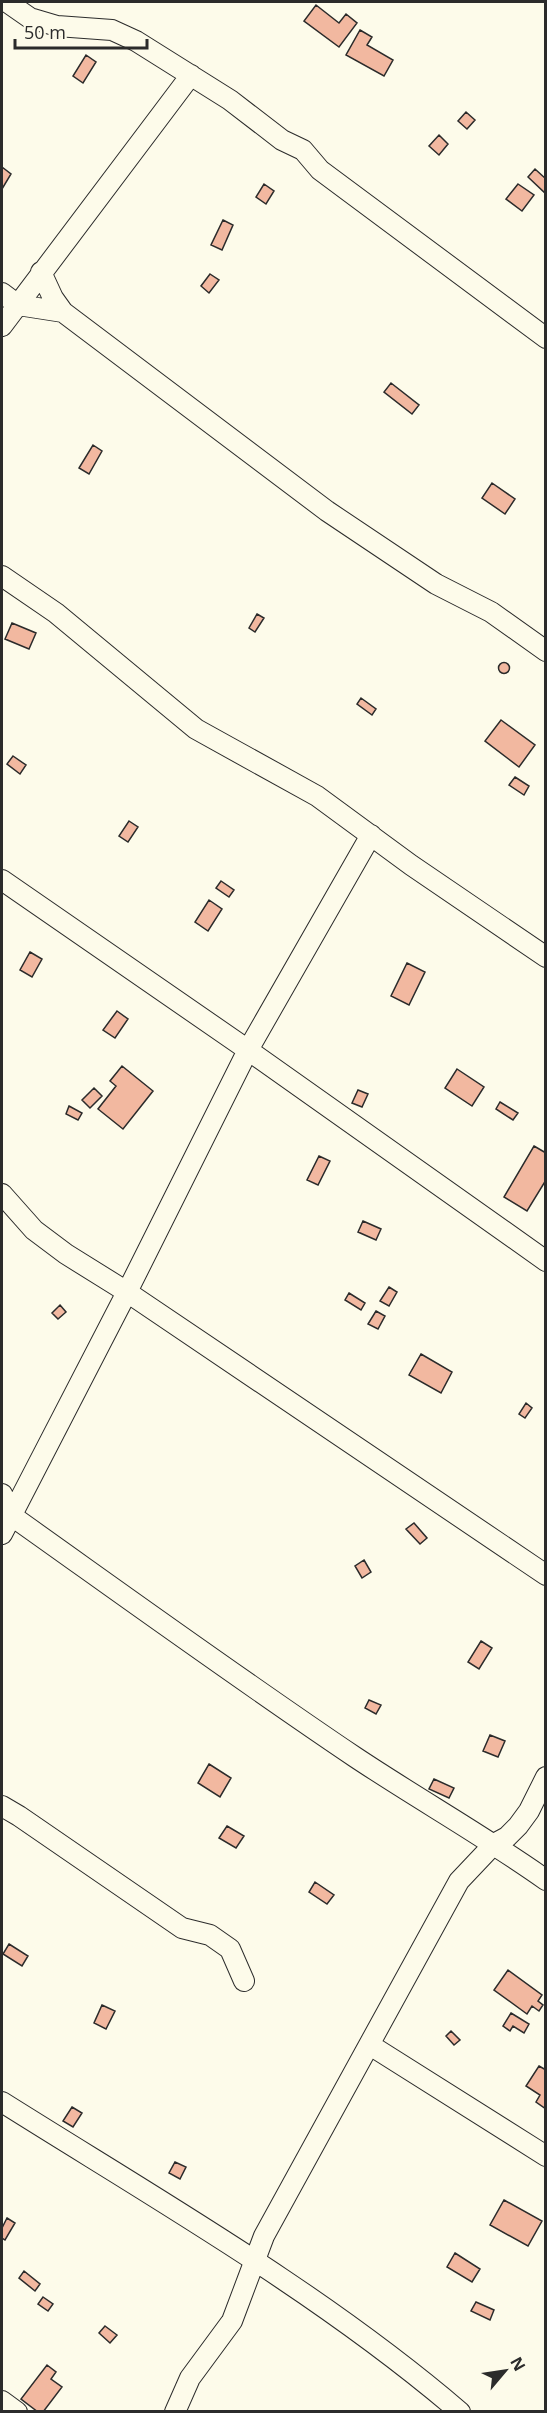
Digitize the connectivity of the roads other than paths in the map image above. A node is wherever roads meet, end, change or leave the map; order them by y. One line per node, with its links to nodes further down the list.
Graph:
1 (8, 2): 2 (street)
2 (191, 75): 3 (street); 8 (street)
3 (41, 272): 5 (street); 6 (street)
4 (2, 293): 5 (street)
5 (18, 305): 6 (street); 7 (street)
6 (63, 312): 10 (street)
7 (2, 326)
8 (546, 338)
9 (2, 576): 11 (street)
10 (546, 651)
11 (371, 835): 13 (street); 14 (street)
12 (2, 880): 14 (street)
13 (546, 957)
14 (248, 1050): 16 (street); 17 (street)
15 (2, 1194): 17 (street)
16 (546, 1260)
17 (127, 1292): 19 (street); 21 (street)
18 (2, 1494): 19 (street)
19 (12, 1516): 20 (street); 24 (street)
20 (2, 1534)
21 (546, 1575)
22 (546, 1777): 24 (street)
23 (2, 1806): 26 (street)
24 (494, 1844): 25 (street); 27 (street)
25 (546, 1880)
26 (244, 1981)
27 (370, 2045): 29 (street); 30 (street)
28 (2, 2102): 30 (street)
29 (546, 2156)
30 (255, 2262): 33 (street); 34 (street)
31 (2, 2401): 32 (street)
32 (17, 2412)
33 (175, 2412)
34 (460, 2412)

